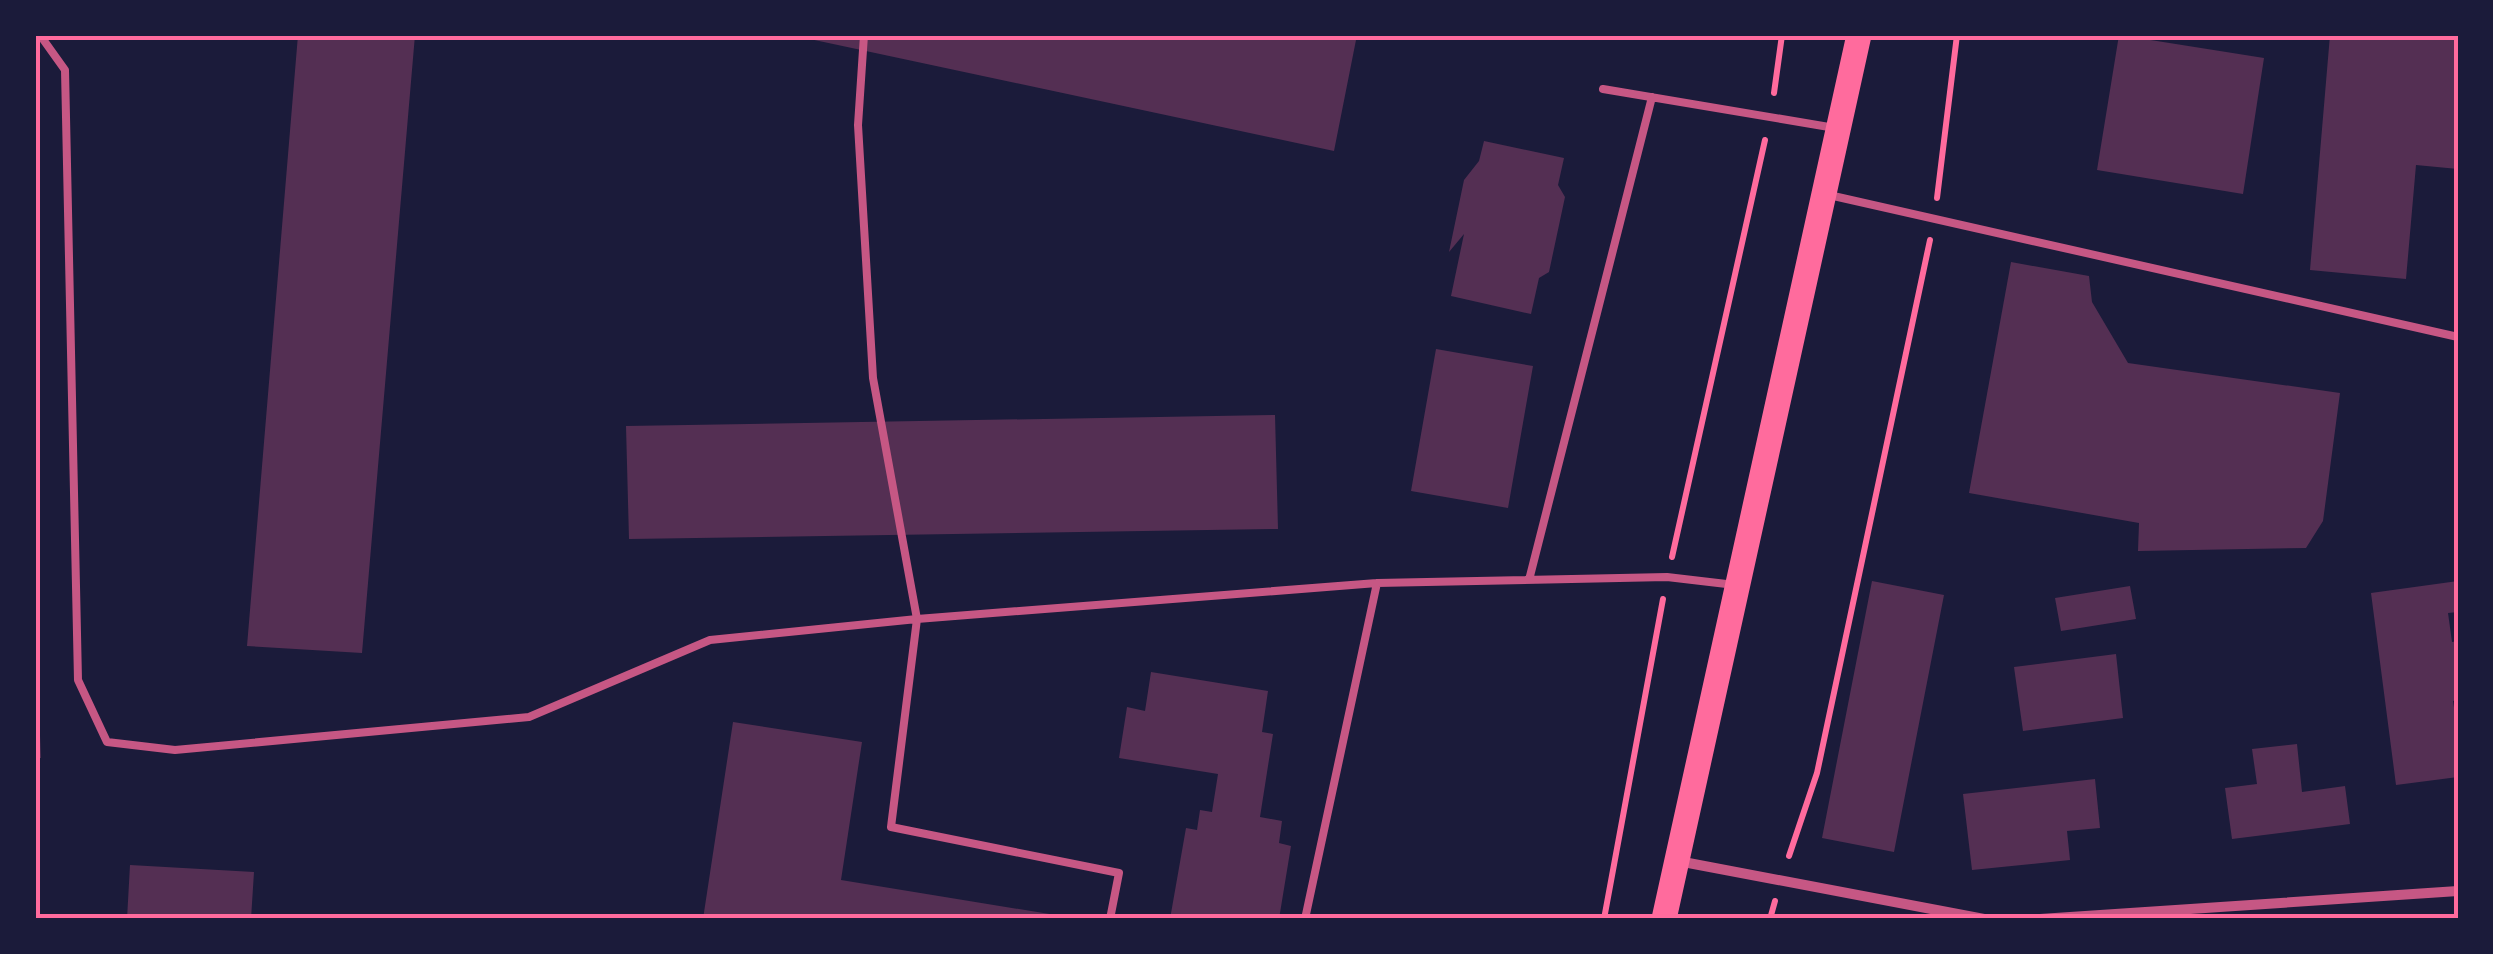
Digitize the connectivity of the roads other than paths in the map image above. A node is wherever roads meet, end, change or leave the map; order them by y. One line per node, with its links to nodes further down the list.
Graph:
1 (40, 35): 12 (lane)
2 (864, 35): 12 (lane)
3 (1860, 35): 6 (main road)
4 (1603, 89): 5 (lane)
5 (1652, 97): 6 (lane); 9 (lane)
6 (1840, 129): 7 (main road)
7 (1825, 194): 8 (lane); 11 (main road)
8 (2458, 337)
9 (1529, 580): 10 (lane); 11 (lane)
10 (1377, 583): 12 (lane); 16 (lane)
11 (1738, 586): 13 (main road)
12 (917, 619): 15 (lane)
13 (1677, 861): 17 (main road); 18 (street)
14 (2458, 891): 19 (street)
15 (1110, 919)
16 (1305, 919)
17 (1664, 919)
18 (1984, 919)
19 (2040, 919)

